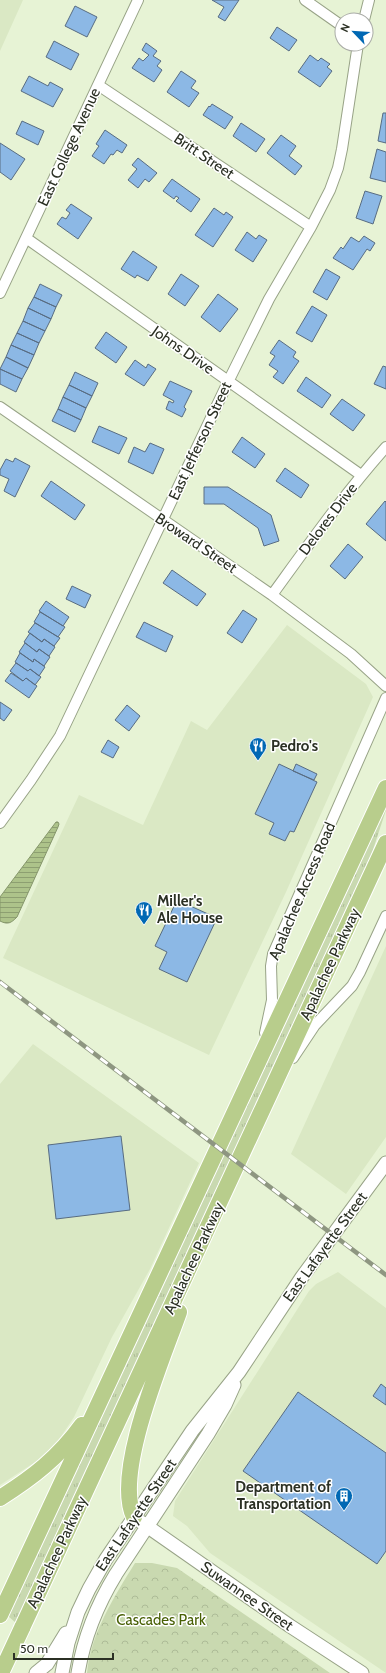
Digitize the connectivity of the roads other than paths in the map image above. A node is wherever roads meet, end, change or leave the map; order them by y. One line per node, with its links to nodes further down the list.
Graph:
1 (138, 0): 7 (street, East College Avenue)
2 (305, 0): 5 (street)
3 (369, 0): 4 (street)
4 (366, 12)
5 (334, 20)
6 (357, 52): 8 (street, East Jefferson Street)
7 (98, 86): 8 (street, Britt Street); 9 (street, East College Avenue)
8 (311, 227): 11 (street, East Jefferson Street)
9 (26, 238): 10 (street, East College Avenue); 11 (street, Johns Drive)
10 (0, 293)
11 (228, 382): 14 (street, Johns Drive); 15 (street, East Jefferson Street)
12 (0, 407): 15 (street, Broward Street)
13 (386, 446): 14 (street, Delores Drive)
14 (361, 475): 16 (street, Delores Drive)
15 (163, 520): 16 (street, Broward Street); 20 (street, East Jefferson Street)
16 (272, 595): 17 (street, Broward Street)
17 (386, 686)
18 (386, 698): 23 (street, Apalachee Access Road)
19 (386, 788): 23 (main road, Apalachee Parkway)
20 (0, 823)
21 (386, 843): 24 (main road, Apalachee Parkway)
22 (386, 916): 24 (street)
23 (234, 1113): 27 (main road, Apalachee Parkway)
24 (257, 1123): 26 (main road, Apalachee Parkway)
25 (386, 1163): 29 (street, East Lafayette Street)
26 (218, 1207): 29 (main road); 33 (main road, Apalachee Parkway, bridge)
27 (110, 1380): 28 (main road); 31 (main road, Apalachee Parkway)
28 (0, 1498)
29 (141, 1522): 30 (street, East Lafayette Street); 32 (street, East Lafayette Street); 38 (street, Suwannee Street)
30 (78, 1612): 34 (street); 35 (street, East Lafayette Street)
31 (1, 1613)
32 (81, 1658): 36 (street); 37 (street, East Lafayette Street)
33 (1, 1673)
34 (36, 1673)
35 (62, 1673)
36 (72, 1673)
37 (78, 1673)
38 (362, 1673)

